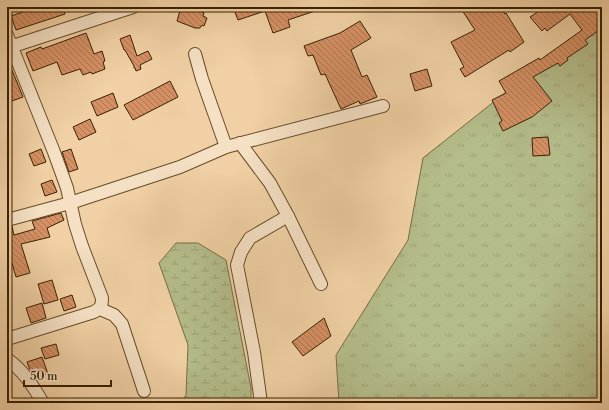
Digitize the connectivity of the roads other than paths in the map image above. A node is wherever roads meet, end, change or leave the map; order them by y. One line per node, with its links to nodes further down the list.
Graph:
1 (133, 7): 3 (street)
2 (7, 35): 3 (street)
3 (9, 48): 8 (street)
4 (195, 54): 7 (street)
5 (383, 106): 6 (street)
6 (240, 143): 7 (street); 9 (street)
7 (226, 147): 8 (street)
8 (70, 202): 10 (street); 12 (street)
9 (288, 216): 11 (street); 17 (street)
10 (7, 220)
11 (320, 284)
12 (100, 309): 13 (street); 15 (street)
13 (7, 339)
14 (7, 359): 16 (street)
15 (144, 391)
16 (43, 403)
17 (261, 403)

